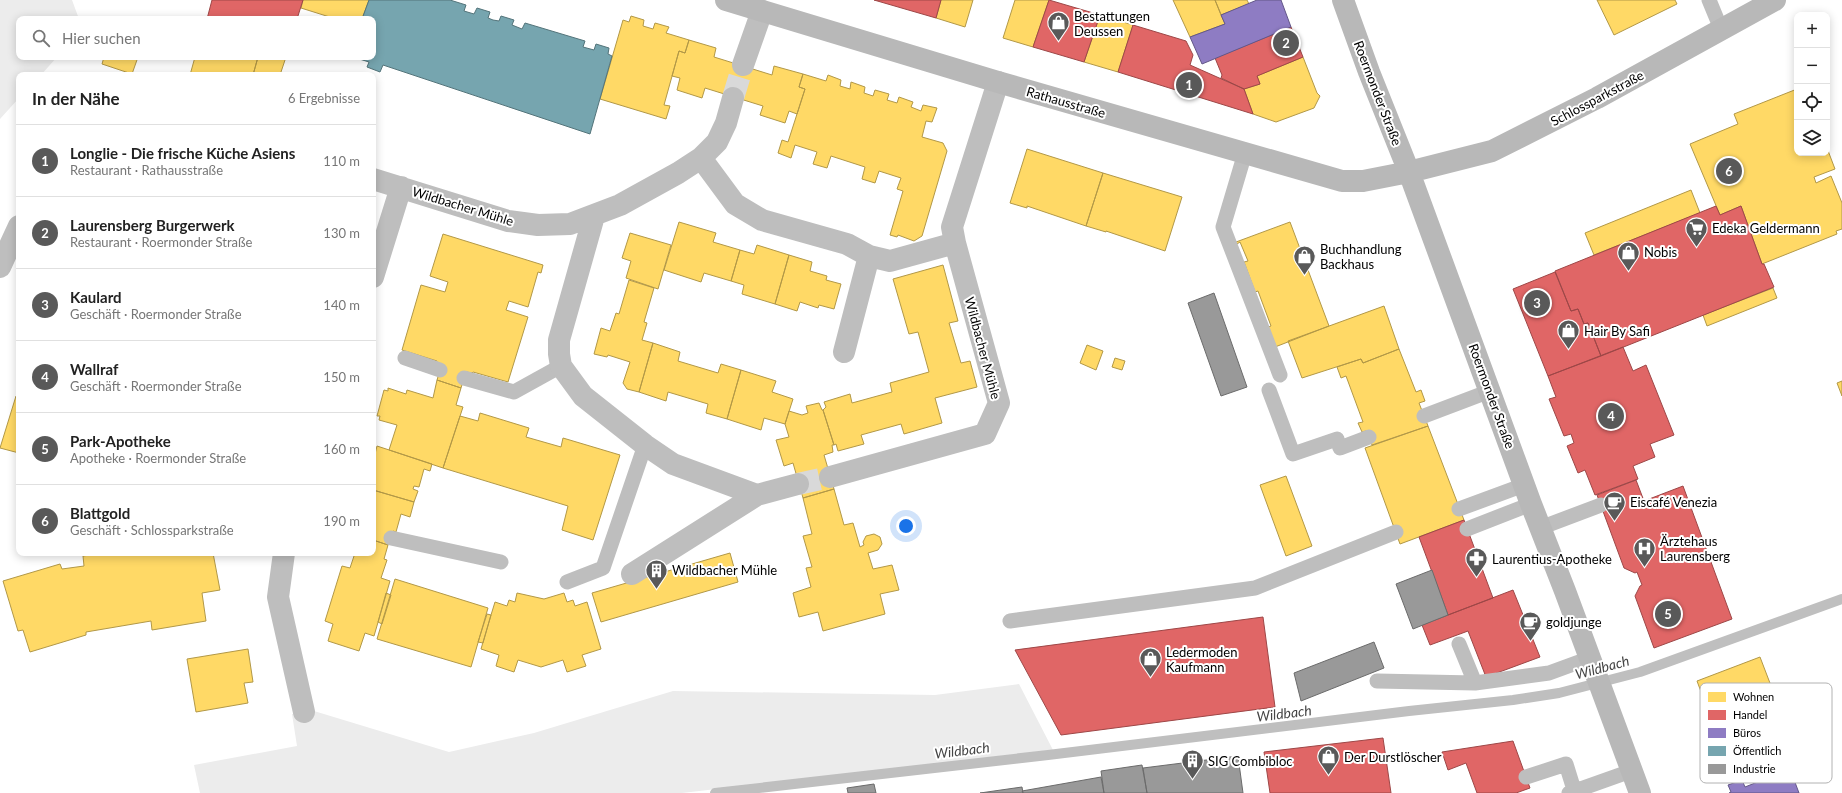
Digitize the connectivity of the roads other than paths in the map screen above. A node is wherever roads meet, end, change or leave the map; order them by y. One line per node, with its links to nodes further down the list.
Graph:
1 (726, 0): 5 (street, Rathausstraße)
2 (1343, 0): 12 (street, Roermonder Straße)
3 (1709, 0): 6 (lane)
4 (1775, 0): 6 (street, Schlossparkstraße)
5 (762, 11): 7 (street); 8 (street, Rathausstraße)
6 (1721, 29): 12 (street, Schlossparkstraße)
7 (743, 65)
8 (998, 82): 10 (street, Rathausstraße); 17 (street, Wildbacher Mühle)
9 (733, 98): 11 (street, Wildbacher Mühle)
10 (1246, 153): 12 (street, Rathausstraße); 25 (lane)
11 (701, 158): 15 (street, Wildbacher Mühle); 18 (street)
12 (1409, 172): 28 (street, Roermonder Straße)
13 (376, 180): 14 (street, Wildbacher Mühle)
14 (401, 187): 15 (street, Wildbacher Mühle); 20 (street, Wildbacher Mühle)
15 (594, 216): 23 (street)
16 (16, 232): 19 (street)
17 (955, 243): 18 (street); 32 (street, Wildbacher Mühle)
18 (869, 256): 21 (street)
19 (0, 267)
20 (376, 267)
21 (844, 352)
22 (405, 358): 24 (lane)
23 (561, 366): 26 (lane); 31 (street)
24 (440, 370)
25 (1280, 375)
26 (464, 378)
27 (1269, 390): 30 (lane)
28 (1490, 391): 29 (lane); 34 (street, Roermonder Straße)
29 (1424, 416)
30 (1369, 437)
31 (645, 445): 35 (street); 45 (lane)
32 (830, 477)
33 (798, 484): 35 (street)
34 (1527, 494): 37 (lane); 38 (street, Roermonder Straße); 39 (lane)
35 (757, 495): 44 (street)
36 (1601, 505): 38 (lane)
37 (1459, 509)
38 (1540, 528): 48 (street, Roermonder Straße)
39 (1467, 529)
40 (1396, 532): 46 (lane)
41 (390, 538): 43 (lane)
42 (284, 556): 51 (street)
43 (501, 562)
44 (632, 574)
45 (567, 582)
46 (1010, 621)
47 (1459, 644): 50 (lane)
48 (1593, 667): 50 (lane); 52 (street, Roermonder Straße)
49 (1377, 681): 50 (lane)
50 (1475, 683)
51 (304, 712)
52 (1631, 771): 54 (lane); 55 (street, Roermonder Straße)
53 (1526, 777): 54 (lane)
54 (1573, 792)
55 (1640, 793)

